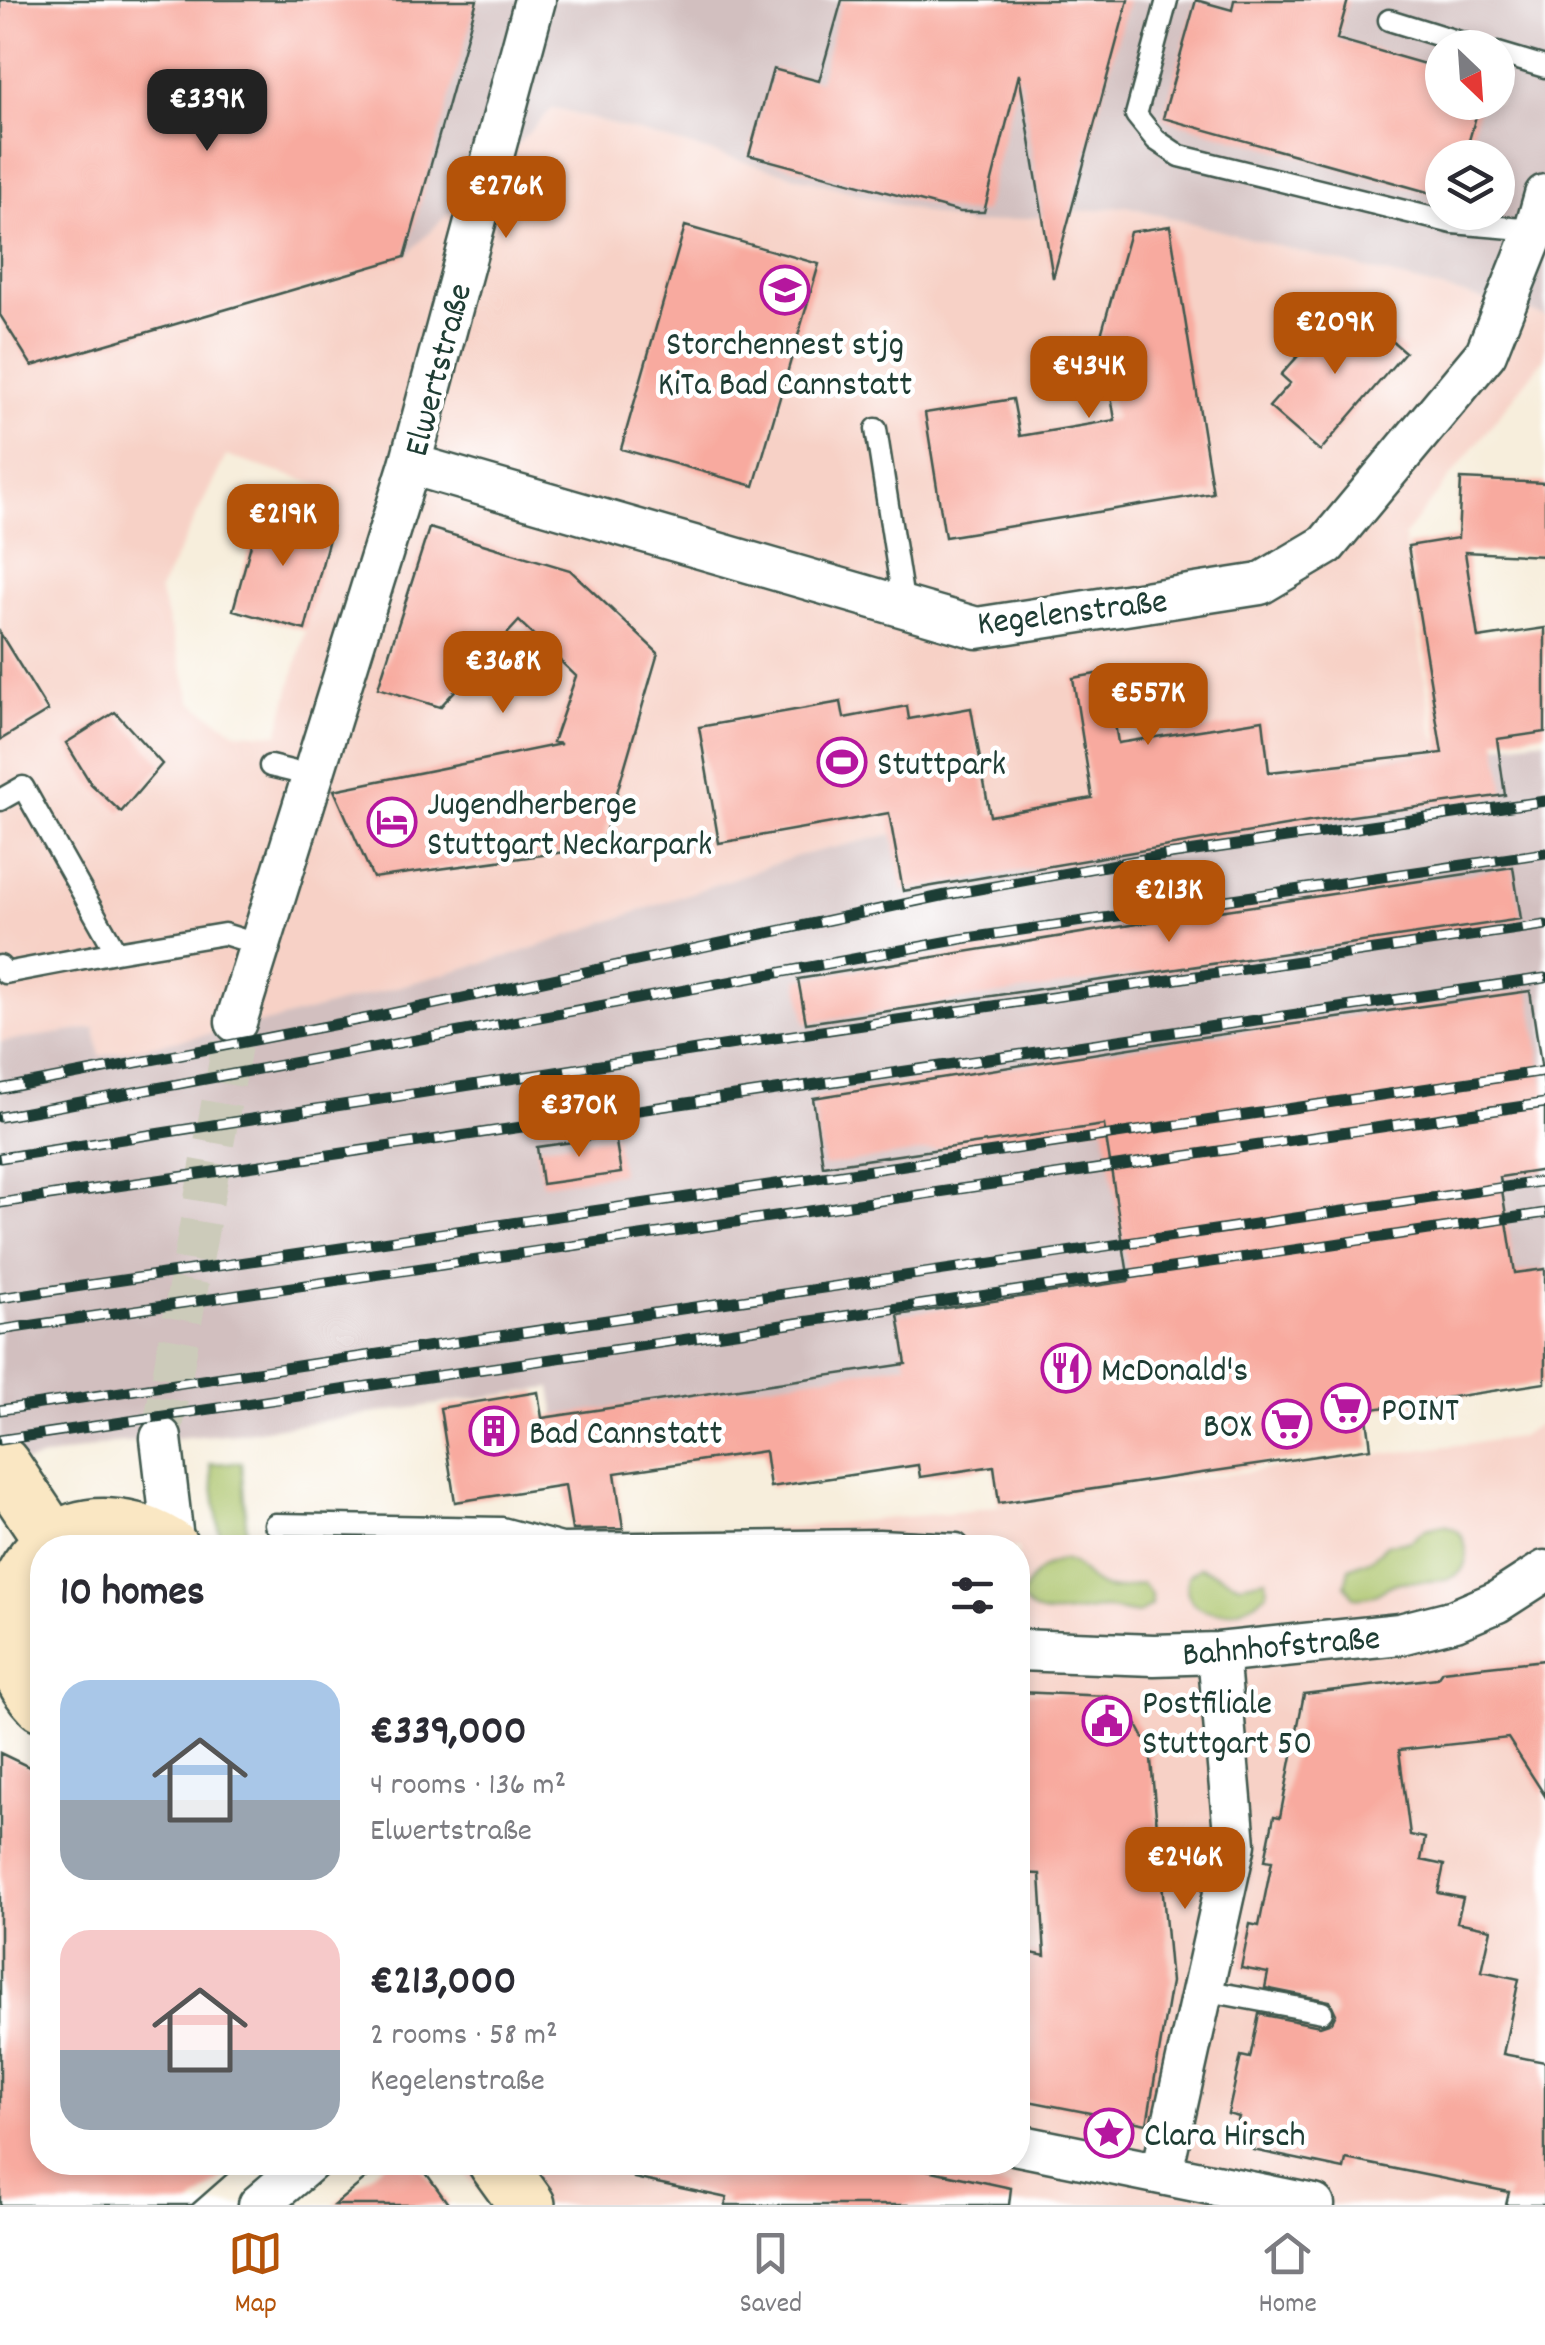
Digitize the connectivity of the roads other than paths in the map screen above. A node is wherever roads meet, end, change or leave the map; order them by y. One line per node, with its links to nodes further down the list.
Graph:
1 (535, 0): 9 (street, Elwertstraße)
2 (1167, 0): 7 (lane)
3 (1389, 20): 4 (lane)
4 (1425, 31)
5 (1515, 58): 6 (lane)
6 (1545, 67)
7 (1542, 219): 10 (street, Kegelenstraße)
8 (876, 429): 10 (lane)
9 (410, 464): 10 (street, Kegelenstraße); 12 (street, Elwertstraße)
10 (904, 607)
11 (270, 766): 12 (lane)
12 (312, 776): 14 (street, Elwertstraße)
13 (0, 800): 15 (lane)
14 (260, 945): 15 (lane); 17 (street, Elwertstraße)
15 (116, 952): 16 (lane)
16 (0, 966)
17 (236, 1022)
18 (161, 1438): 23 (street)
19 (2, 1465): 25 (street)
20 (275, 1524): 24 (lane)
21 (74, 1535): 22 (street)
22 (152, 1535)
23 (171, 1535)
24 (528, 1535)
25 (30, 1545)
26 (30, 1563): 30 (street)
27 (1538, 1575): 29 (street, Bahnhofstraße)
28 (1030, 1650): 29 (street, Bahnhofstraße)
29 (1218, 1652): 31 (street)
30 (18, 1671)
31 (1203, 1990): 32 (lane); 34 (street)
32 (1322, 2012)
33 (1030, 2146): 34 (street)
34 (1162, 2172): 37 (street)
35 (294, 2175): 38 (street)
36 (505, 2175): 39 (street)
37 (1210, 2194): 40 (street)
38 (259, 2205)
39 (527, 2205)
40 (1314, 2205)

